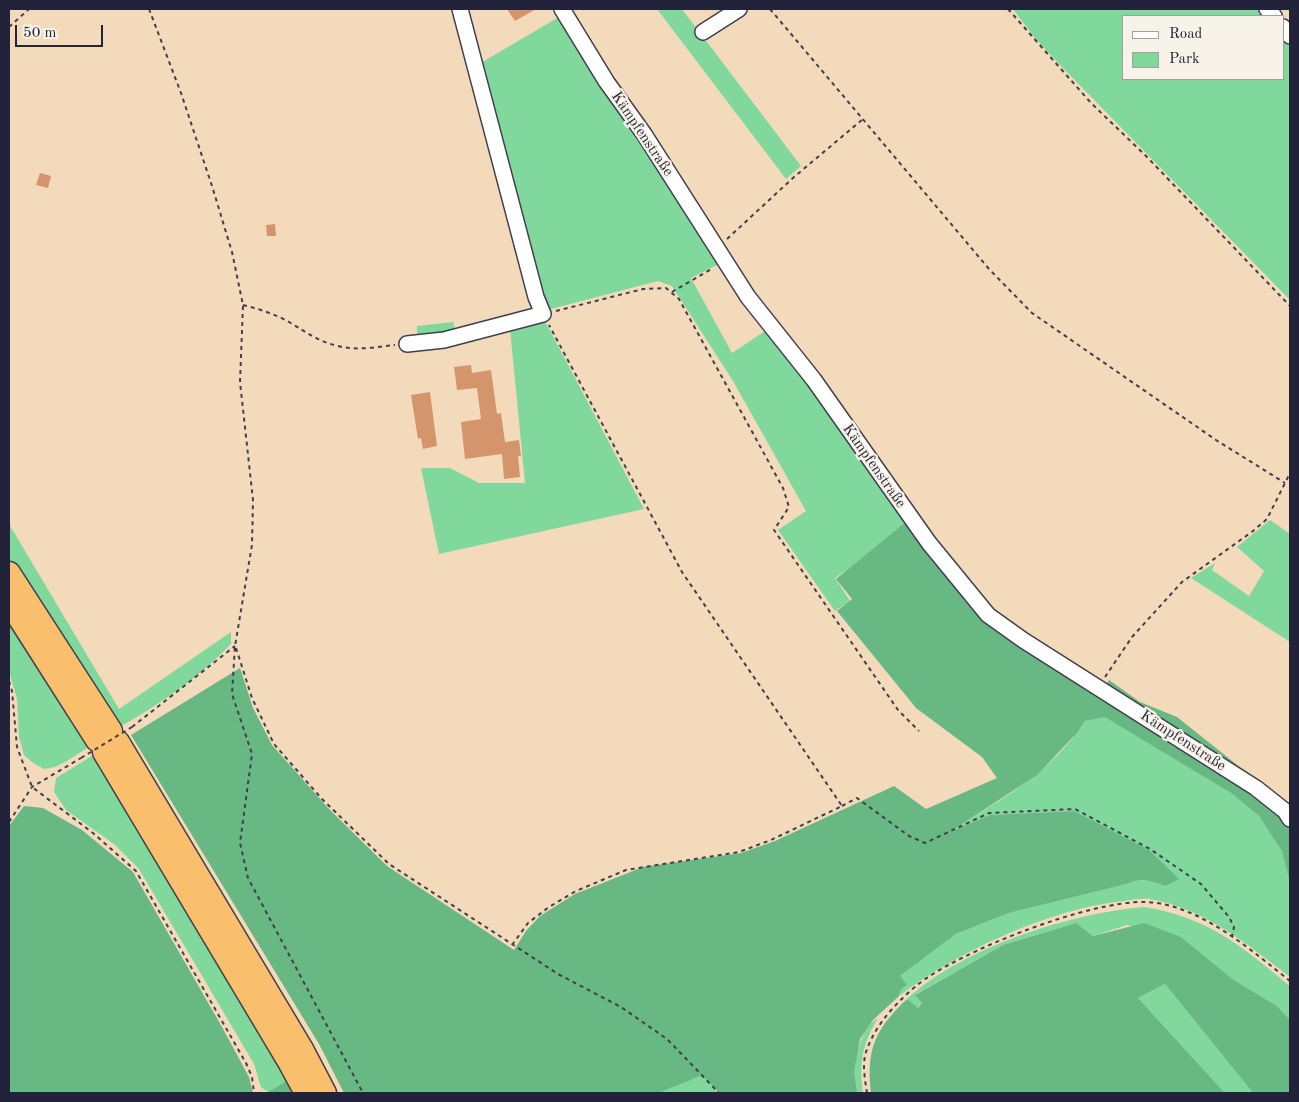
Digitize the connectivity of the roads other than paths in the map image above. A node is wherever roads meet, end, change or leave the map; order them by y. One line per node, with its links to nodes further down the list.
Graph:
1 (460, 9): 5 (street)
2 (562, 9): 9 (street, Kämpfenstraße)
3 (739, 9): 4 (street)
4 (703, 32)
5 (407, 344)
6 (9, 573): 8 (highway)
7 (9, 602): 8 (highway)
8 (112, 738): 10 (highway); 11 (highway)
9 (1290, 819)
10 (306, 1093)
11 (325, 1093)

